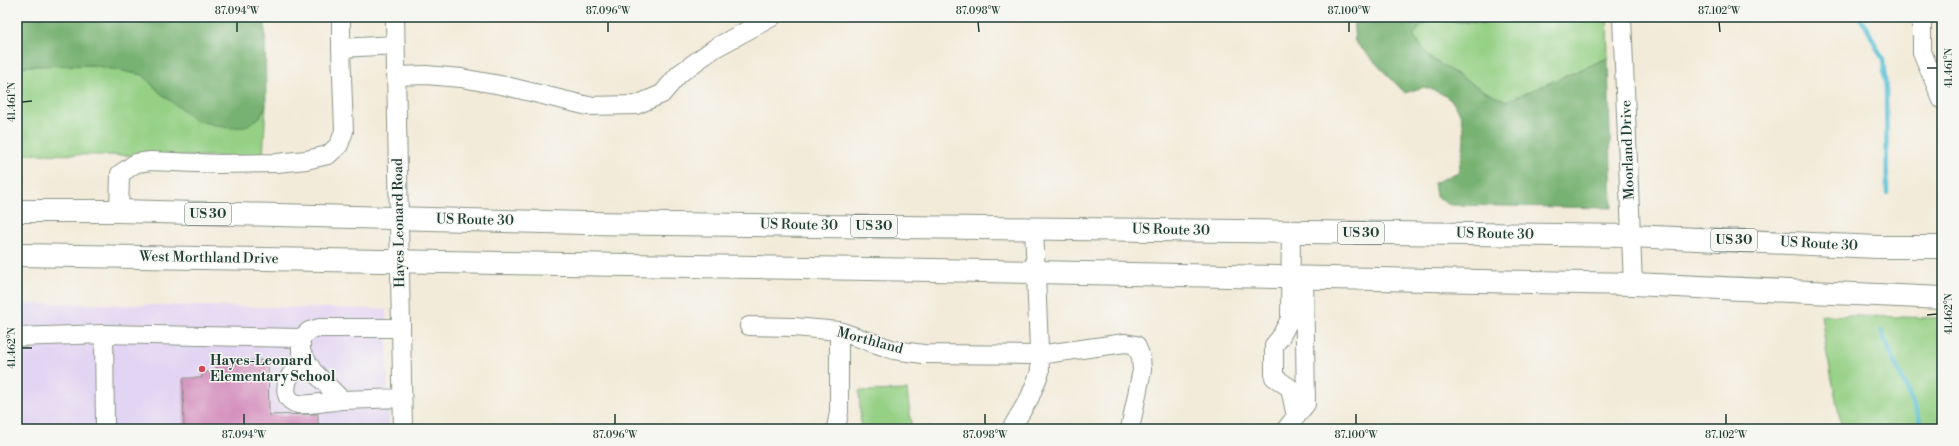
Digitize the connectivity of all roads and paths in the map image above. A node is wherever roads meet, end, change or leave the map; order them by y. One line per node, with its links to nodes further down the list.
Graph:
1 (341, 17): 7 (street)
2 (395, 17): 6 (street, Hayes Leonard Road)
3 (772, 17): 8 (street)
4 (1622, 17): 15 (street, Moorland Drive)
5 (1925, 17): 9 (street)
6 (396, 45): 7 (street); 8 (street, Hayes Leonard Road)
7 (341, 48): 11 (street)
8 (396, 76): 12 (street, Hayes Leonard Road)
9 (1942, 100)
10 (17, 211): 11 (highway, US 30)
11 (119, 211): 12 (highway, US 30)
12 (399, 219): 13 (highway, US Route 30 / US 30); 18 (street, Hayes Leonard Road)
13 (1034, 228): 14 (highway, US Route 30 / US 30); 19 (street)
14 (1291, 232): 15 (highway, US Route 30 / US 30); 20 (street)
15 (1631, 236): 16 (highway, US Route 30 / US 30); 21 (street, Moorland Drive)
16 (1942, 247)
17 (17, 255): 18 (highway, West Morthland Drive)
18 (400, 261): 19 (highway, West Morthland Drive); 24 (street, Hayes Leonard Road)
19 (1035, 272): 20 (highway, West Morthland Drive); 29 (street)
20 (1297, 277): 21 (highway, West Morthland Drive); 33 (street); 33 (street)
21 (1633, 284): 22 (highway)
22 (1942, 298)
23 (749, 326): 25 (street, Morthland)
24 (401, 328): 28 (street); 31 (street, Hayes Leonard Road)
25 (839, 331): 29 (street, Morthland); 36 (street)
26 (104, 334): 27 (street); 28 (street); 34 (street)
27 (17, 336)
28 (301, 338): 30 (street)
29 (1038, 355): 37 (street); 38 (street, Morthland)
30 (307, 361): 32 (street); 32 (street)
31 (402, 398): 32 (street); 35 (street, Hayes Leonard Road)
32 (342, 400)
33 (1291, 423)
34 (104, 429)
35 (403, 429)
36 (836, 429)
37 (1011, 429)
38 (1130, 429)

